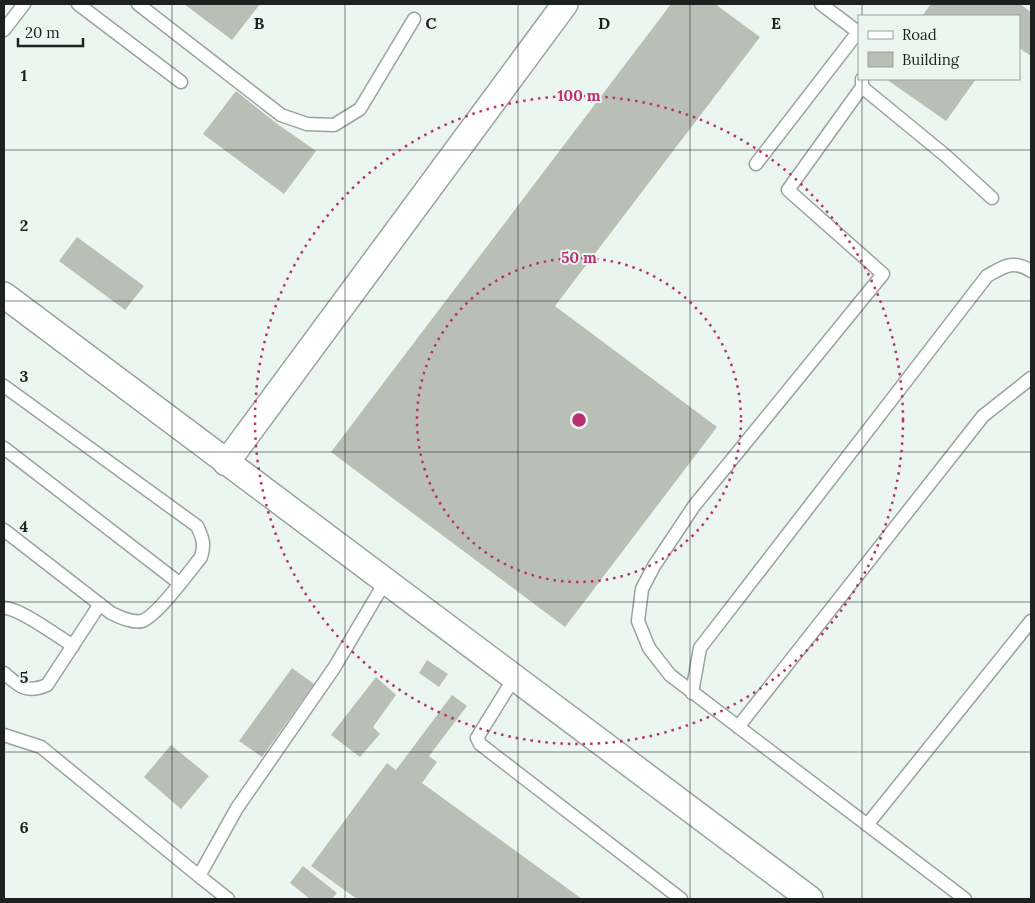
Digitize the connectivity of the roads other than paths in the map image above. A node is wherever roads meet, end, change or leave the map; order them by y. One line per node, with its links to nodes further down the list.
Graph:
1 (24, 4): 7 (lane)
2 (78, 4): 9 (lane)
3 (138, 4): 6 (lane)
4 (565, 4): 18 (street)
5 (820, 4): 8 (lane)
6 (414, 19)
7 (5, 24)
8 (858, 32): 11 (lane)
9 (181, 82)
10 (862, 83): 12 (lane); 28 (lane)
11 (756, 164)
12 (992, 198)
13 (1031, 270): 28 (lane)
14 (4, 295): 18 (street)
15 (1031, 378): 29 (lane)
16 (4, 386): 21 (lane)
17 (4, 448): 21 (lane)
18 (226, 463): 20 (street)
19 (4, 530): 22 (lane)
20 (385, 582): 27 (street); 32 (lane)
21 (179, 584): 22 (lane)
22 (100, 604): 25 (lane)
23 (4, 608): 25 (lane)
24 (1031, 621): 31 (lane)
25 (73, 646): 26 (lane)
26 (4, 673)
27 (514, 678): 34 (lane); 35 (street)
28 (692, 692): 29 (lane)
29 (738, 727): 31 (lane)
30 (4, 735): 32 (lane)
31 (867, 825): 36 (lane)
32 (199, 876): 33 (lane)
33 (228, 899)
34 (681, 899)
35 (810, 899)
36 (965, 899)

